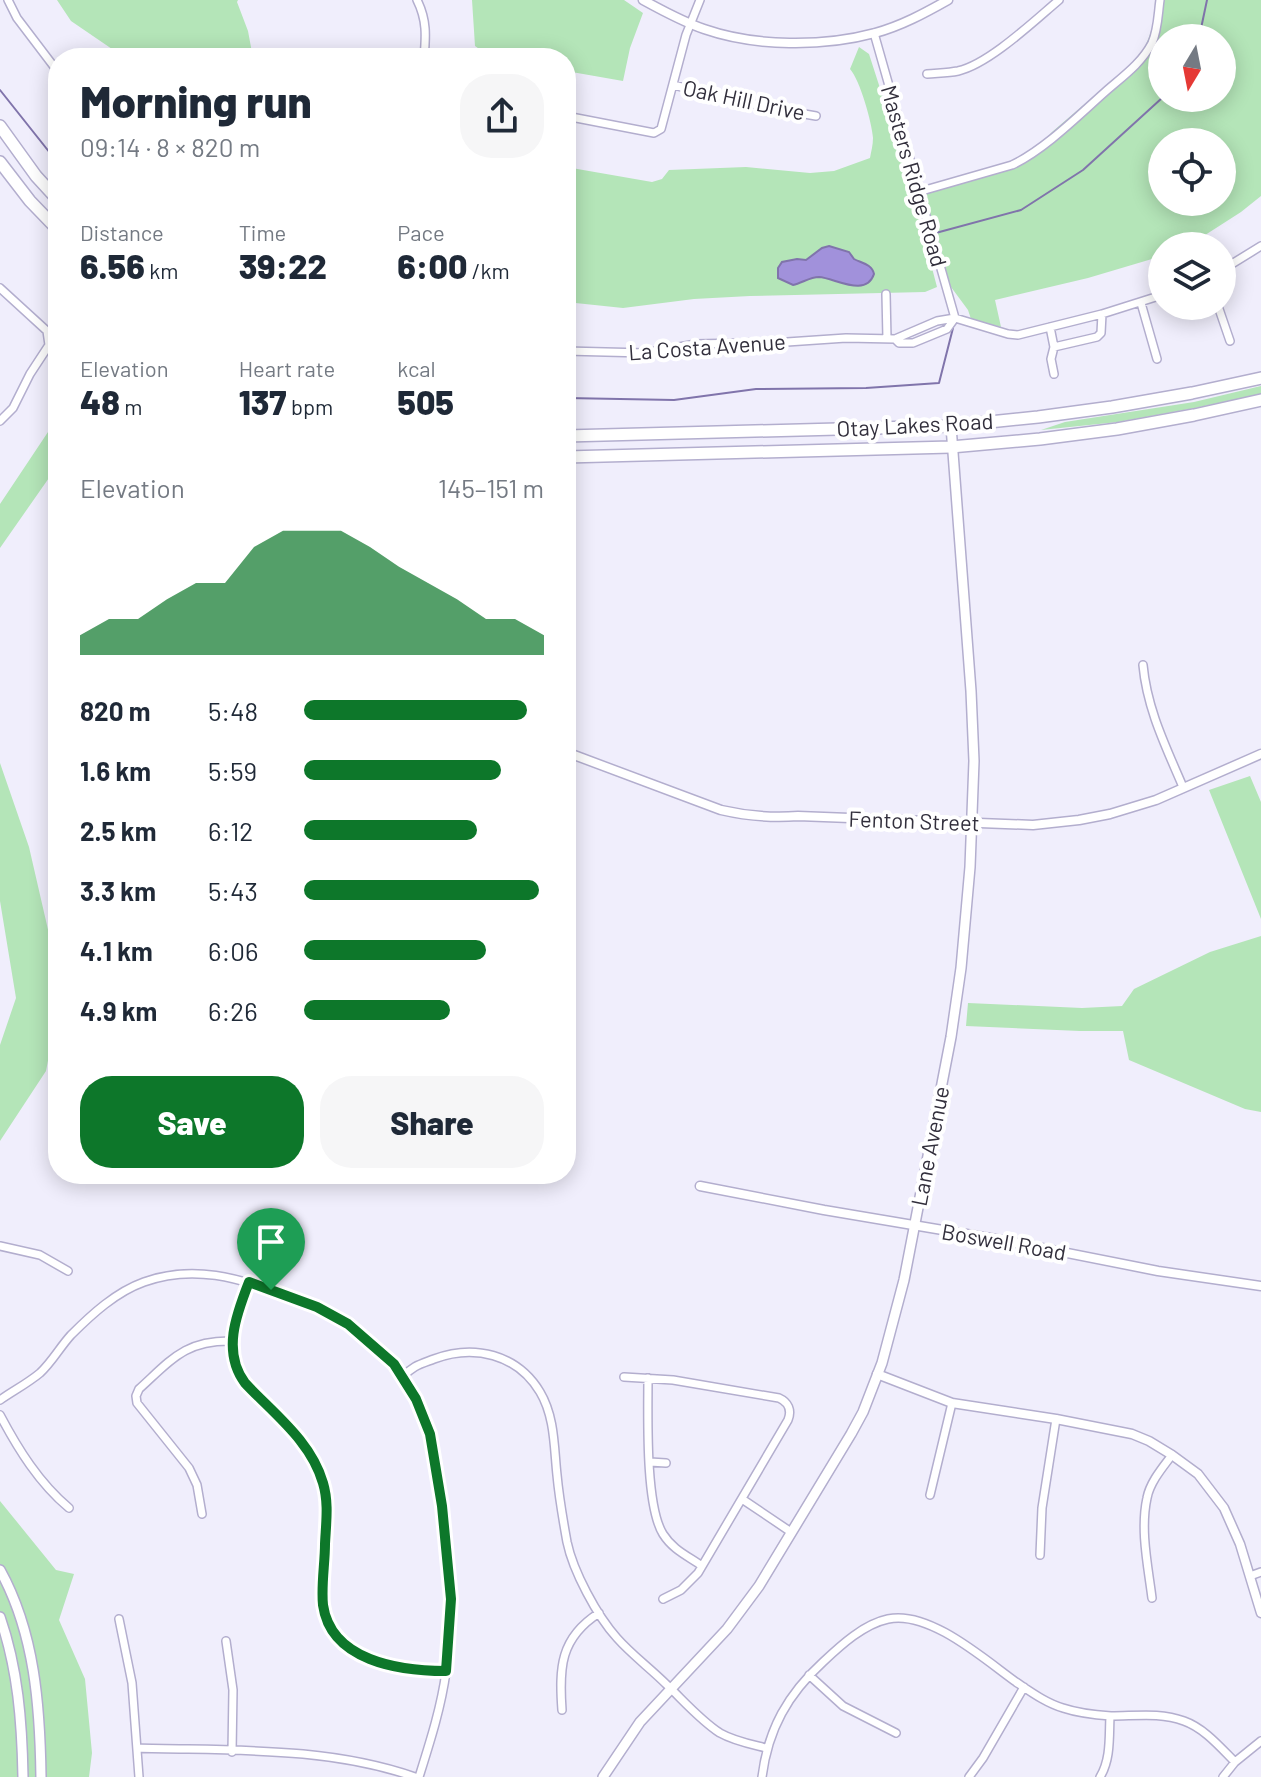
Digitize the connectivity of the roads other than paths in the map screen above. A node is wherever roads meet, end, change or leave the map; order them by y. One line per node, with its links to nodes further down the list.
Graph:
1 (8, 0): 11 (street)
2 (417, 0): 10 (street)
3 (643, 0): 8 (street)
4 (700, 0): 8 (street)
5 (948, 0): 9 (street)
6 (1059, 0): 12 (street)
7 (1160, 0): 19 (street)
8 (690, 24): 9 (street); 13 (street)
9 (874, 33): 19 (street, Masters Ridge Road)
10 (425, 48)
11 (48, 59)
12 (927, 74)
13 (673, 85): 14 (street, Oak Hill Drive); 15 (street)
14 (816, 116)
15 (576, 118)
16 (0, 126): 18 (main road)
17 (0, 162): 20 (main road)
18 (48, 189)
19 (918, 192): 28 (street, Masters Ridge Road)
20 (48, 220)
21 (1261, 246): 22 (street)
22 (1236, 261)
23 (0, 288): 31 (street)
24 (886, 294): 32 (street)
25 (1148, 300): 26 (street)
26 (1141, 303): 27 (street); 37 (street)
27 (1102, 314): 30 (street); 35 (street)
28 (955, 318): 30 (street); 32 (street, La Costa Avenue)
29 (1223, 320): 33 (street)
30 (1050, 327): 35 (street)
31 (48, 338)
32 (891, 339): 36 (street, La Costa Avenue)
33 (1230, 341)
34 (48, 347): 41 (street)
35 (1054, 347): 38 (street)
36 (576, 351)
37 (1157, 359)
38 (1054, 374)
39 (1261, 378): 42 (main road, Otay Lakes Road)
40 (1261, 400): 44 (main road, Otay Lakes Road)
41 (0, 421)
42 (951, 426): 43 (main road, Otay Lakes Road); 44 (main road, Lane Avenue)
43 (576, 436)
44 (951, 447): 45 (main road, Otay Lakes Road); 50 (main road, Lane Avenue)
45 (576, 457)
46 (1143, 665): 49 (street)
47 (1261, 754): 49 (street, Fenton Street)
48 (576, 756): 50 (street, Fenton Street)
49 (1183, 787): 50 (street, Fenton Street)
50 (971, 824): 52 (main road, Lane Avenue)
51 (700, 1186): 52 (street, Boswell Road)
52 (915, 1226): 56 (street, Boswell Road); 58 (main road, Lane Avenue)
53 (0, 1246): 54 (street)
54 (68, 1271)
55 (249, 1282): 57 (street); 59 (street); 62 (street)
56 (1261, 1286)
57 (232, 1341): 72 (street); 86 (street)
58 (877, 1374): 63 (street); 73 (main road, Lane Avenue)
59 (403, 1377): 81 (street); 86 (street)
60 (624, 1377): 61 (street)
61 (648, 1378): 67 (street); 70 (street)
62 (0, 1400)
63 (952, 1403): 65 (street); 69 (street)
64 (0, 1415): 71 (street)
65 (1056, 1419): 66 (street); 74 (street)
66 (1172, 1455): 78 (street); 79 (street)
67 (650, 1462): 68 (street); 75 (street)
68 (666, 1463)
69 (930, 1495)
70 (742, 1499): 73 (street); 75 (street)
71 (69, 1508)
72 (202, 1514)
73 (791, 1532): 89 (main road, Lane Avenue)
74 (1040, 1555)
75 (702, 1566): 80 (street)
76 (0, 1570): 99 (main road)
77 (1261, 1572): 78 (street)
78 (1250, 1576): 82 (street)
79 (1152, 1598)
80 (663, 1599)
81 (599, 1613): 89 (street); 90 (street)
82 (1261, 1613)
83 (0, 1617): 98 (main road)
84 (119, 1619): 94 (street)
85 (226, 1641): 96 (street)
86 (446, 1671): 101 (street)
87 (809, 1675): 88 (street); 92 (street); 95 (street)
88 (1024, 1687): 91 (street); 104 (street)
89 (671, 1689): 95 (street); 102 (main road, Lane Avenue)
90 (562, 1710)
91 (1110, 1716): 97 (street); 105 (street)
92 (896, 1733)
93 (1261, 1741): 97 (street)
94 (137, 1748): 96 (street); 100 (street)
95 (766, 1748): 103 (street)
96 (232, 1752): 101 (street)
97 (1235, 1762): 106 (street)
98 (23, 1777)
99 (41, 1777)
100 (139, 1777)
101 (417, 1777)
102 (603, 1777)
103 (762, 1777)
104 (969, 1777)
105 (1100, 1777)
106 (1223, 1777)

